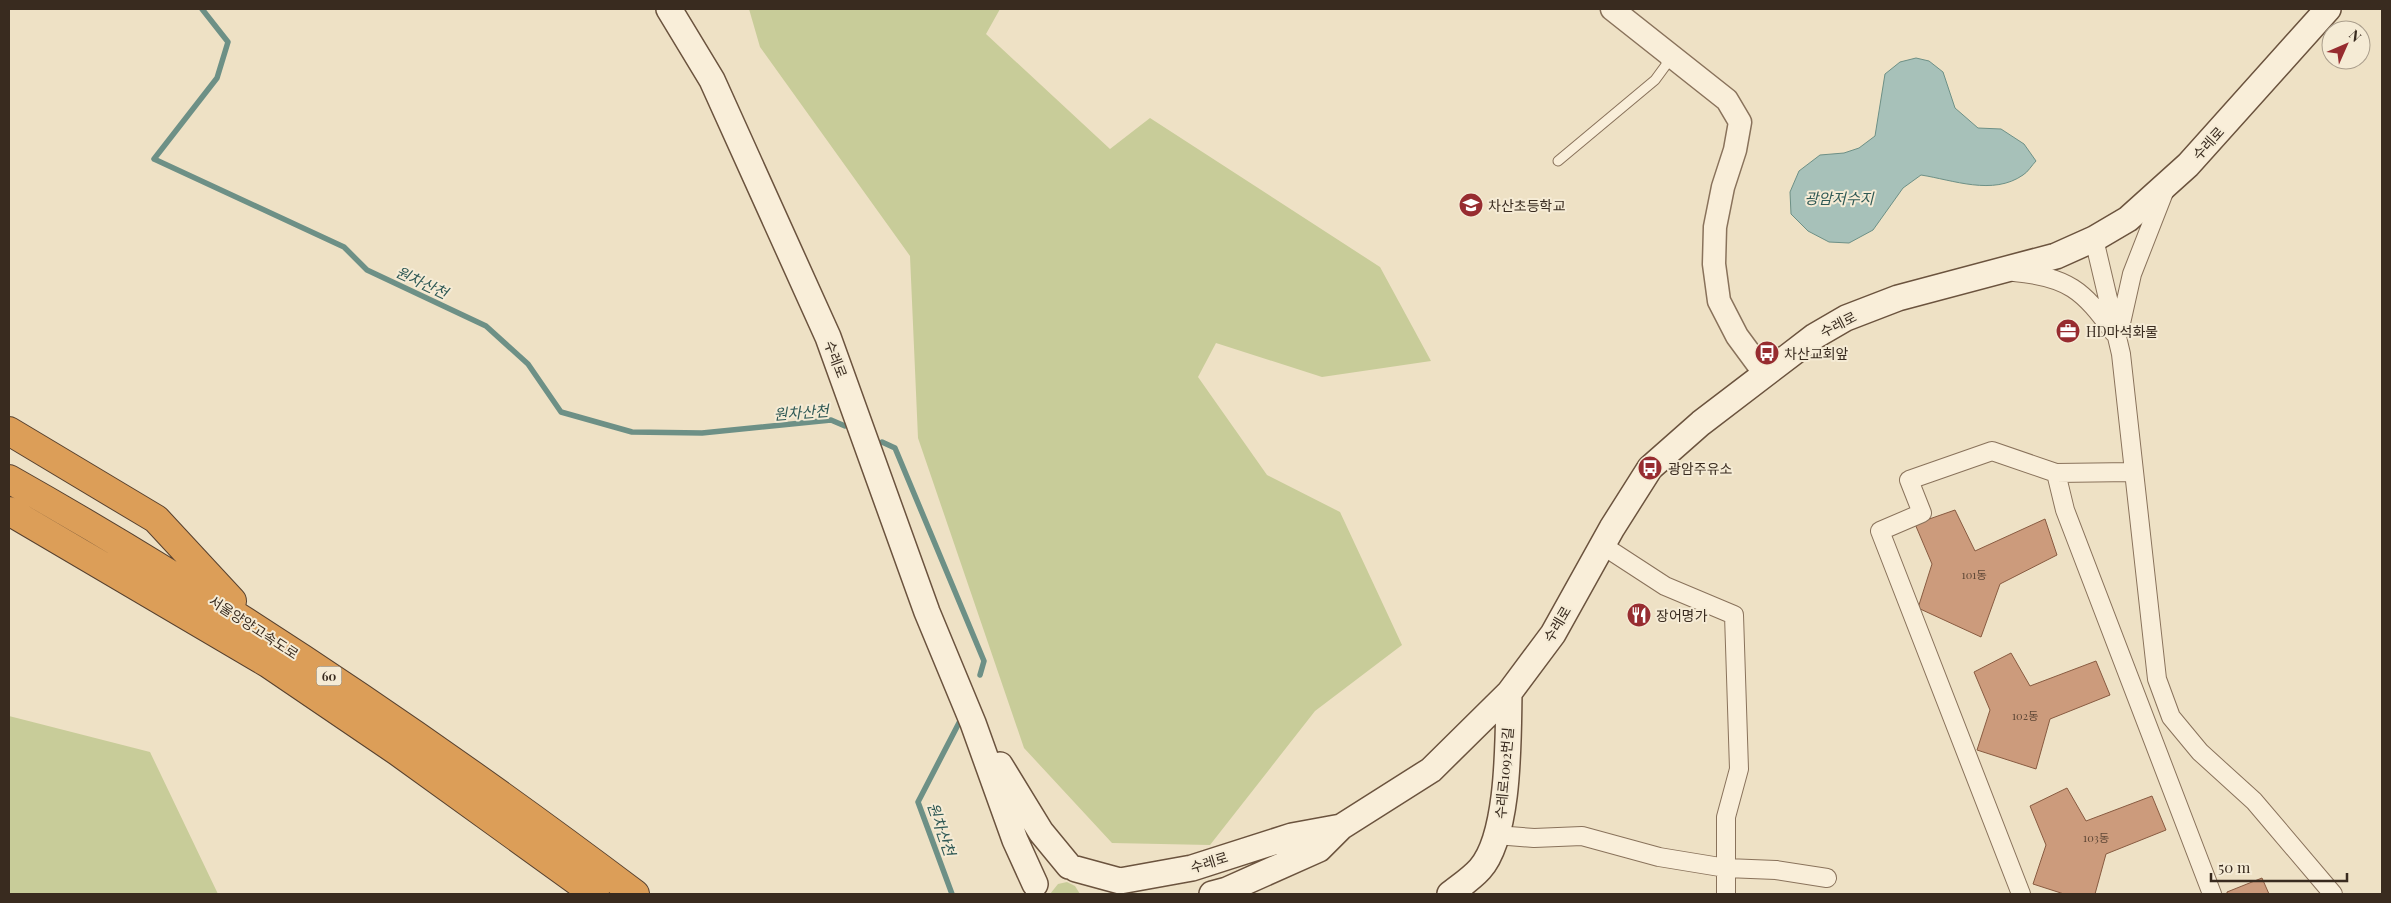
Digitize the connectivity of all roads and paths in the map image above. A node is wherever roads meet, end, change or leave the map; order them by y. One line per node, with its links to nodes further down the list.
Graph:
1 (669, 9): 19 (main road, 수레로)
2 (1612, 9): 4 (street)
3 (2328, 9): 6 (main road, 수레로)
4 (1666, 51): 5 (lane); 10 (street)
5 (1558, 161)
6 (2167, 184): 7 (main road, 수레로); 9 (street)
7 (2094, 239): 8 (main road, 수레로); 9 (street)
8 (2006, 271): 9 (street); 10 (main road, 수레로)
9 (2118, 338): 12 (street)
10 (1766, 374): 16 (main road, 수레로)
11 (9, 431): 17 (highway)
12 (2132, 472): 13 (street); 34 (street)
13 (2056, 473): 32 (street); 33 (street)
14 (9, 479): 17 (highway, 서울양양고속도로 / 60)
15 (9, 511): 26 (highway, 서울양양고속도로 / 60)
16 (1602, 546): 18 (main road, 수레로); 23 (street)
17 (255, 626): 27 (highway, 서울양양고속도로 / 60)
18 (1509, 693): 20 (main road, 수레로); 21 (main road, 수레로1092번길)
19 (974, 723): 22 (main road, 수레로); 25 (main road, 수레로)
20 (1341, 827): 22 (main road, 수레로); 29 (main road, 수레로)
21 (1496, 835): 23 (street); 30 (main road, 수레로1092번길)
22 (1073, 868): 25 (main road); 28 (main road)
23 (1726, 868): 24 (street); 31 (street)
24 (1827, 878)
25 (1034, 889)
26 (595, 894)
27 (635, 894)
28 (1093, 894)
29 (1212, 894)
30 (1450, 894)
31 (1726, 894)
32 (2021, 894)
33 (2212, 894)
34 (2333, 894)

